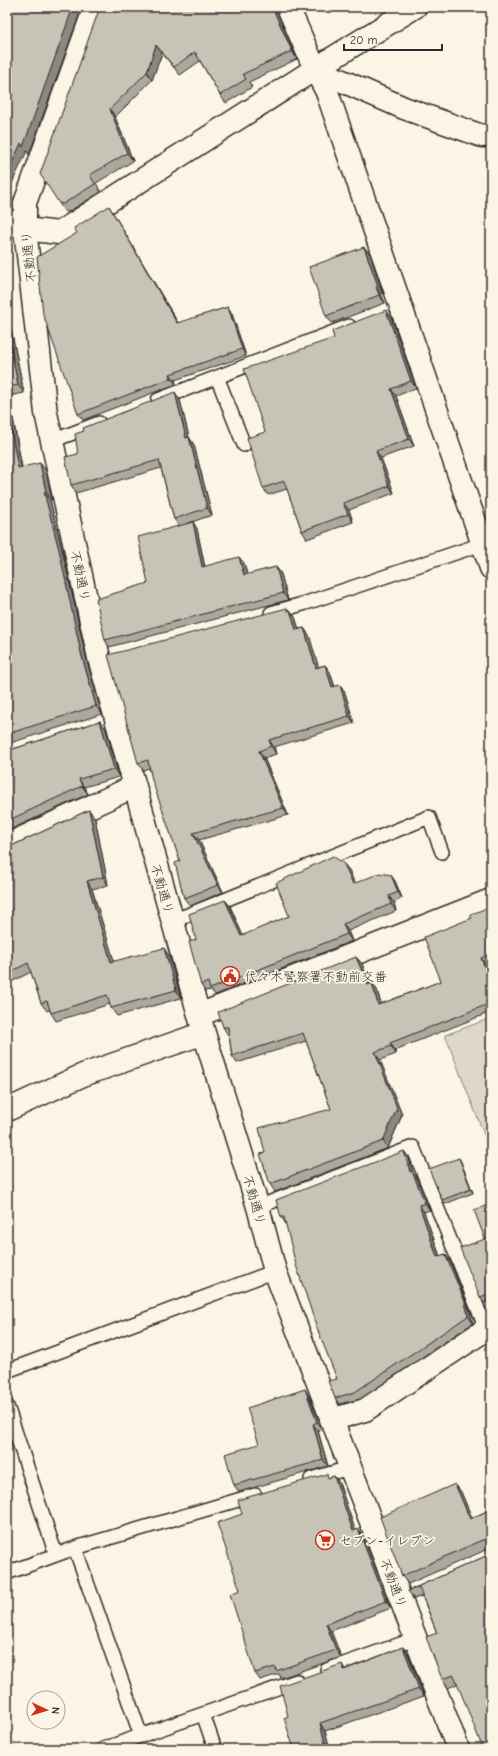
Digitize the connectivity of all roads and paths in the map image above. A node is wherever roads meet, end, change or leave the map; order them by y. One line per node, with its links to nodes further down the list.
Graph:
1 (95, 7): 6 (street, 不動通り)
2 (288, 7): 4 (street)
3 (415, 7): 4 (street)
4 (315, 69): 5 (street); 6 (street); 13 (street)
5 (491, 135)
6 (16, 224): 11 (street, 不動通り)
7 (364, 320): 8 (lane)
8 (217, 377): 9 (lane); 12 (lane)
9 (145, 405)
10 (109, 419): 11 (lane)
11 (52, 441): 16 (street, 不動通り)
12 (244, 444)
13 (487, 542): 14 (street); 15 (lane)
14 (491, 568)
15 (260, 616)
16 (134, 786): 17 (street); 20 (street, 不動通り)
17 (7, 845)
18 (442, 852): 20 (lane)
19 (491, 900): 21 (street)
20 (172, 921): 21 (street, 不動通り)
21 (202, 1024): 22 (street); 23 (street, 不動通り)
22 (7, 1110)
23 (258, 1207): 24 (street, 不動通り); 25 (lane)
24 (275, 1272): 26 (lane); 28 (street, 不動通り)
25 (489, 1328): 28 (street)
26 (7, 1371)
27 (7, 1406): 33 (lane)
28 (331, 1420): 29 (street, 不動通り)
29 (349, 1468): 30 (lane); 35 (street, 不動通り)
30 (296, 1484)
31 (265, 1492): 32 (lane)
32 (75, 1548): 33 (lane); 37 (lane)
33 (56, 1555): 34 (lane)
34 (7, 1573)
35 (415, 1639): 36 (lane); 40 (street, 不動通り)
36 (203, 1714): 37 (lane); 39 (lane)
37 (141, 1736): 38 (lane)
38 (103, 1749)
39 (215, 1749)
40 (458, 1749)

